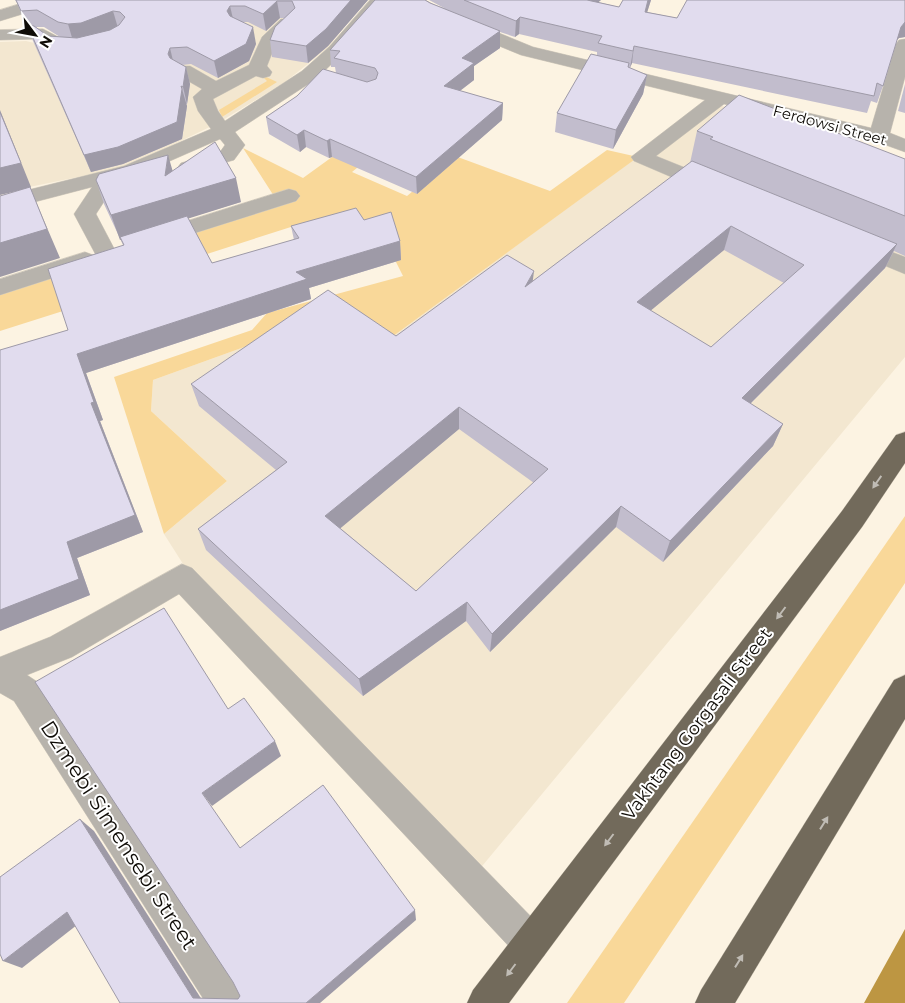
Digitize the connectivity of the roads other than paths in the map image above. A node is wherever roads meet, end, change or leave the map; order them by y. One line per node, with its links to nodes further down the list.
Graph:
1 (49, 0): 4 (street)
2 (379, 0): 12 (street)
3 (412, 0): 11 (street, Ferdowsi Street)
4 (0, 16)
5 (287, 23): 10 (street)
6 (0, 35): 8 (street)
7 (905, 44): 13 (street)
8 (80, 49)
9 (183, 70): 10 (street)
10 (215, 88): 12 (street)
11 (721, 97): 13 (street, Ferdowsi Street); 15 (street)
12 (224, 130): 17 (street); 19 (street)
13 (879, 136): 14 (street, Ferdowsi Street)
14 (905, 146)
15 (732, 195)
16 (289, 196): 19 (street)
17 (0, 204)
18 (832, 236): 20 (street)
19 (122, 249): 21 (street)
20 (905, 266)
21 (0, 287)
22 (905, 442): 26 (highway, Vakhtang Gorgasali Street, one-way to 26)
23 (0, 671): 26 (street)
24 (0, 676): 27 (street, Dzmebi Simensebi Street)
25 (905, 690): 29 (highway, one-way to 25)
26 (532, 943): 28 (highway, Vakhtang Gorgasali Street, one-way to 28)
27 (228, 1003)
28 (486, 1003)
29 (714, 1003)

